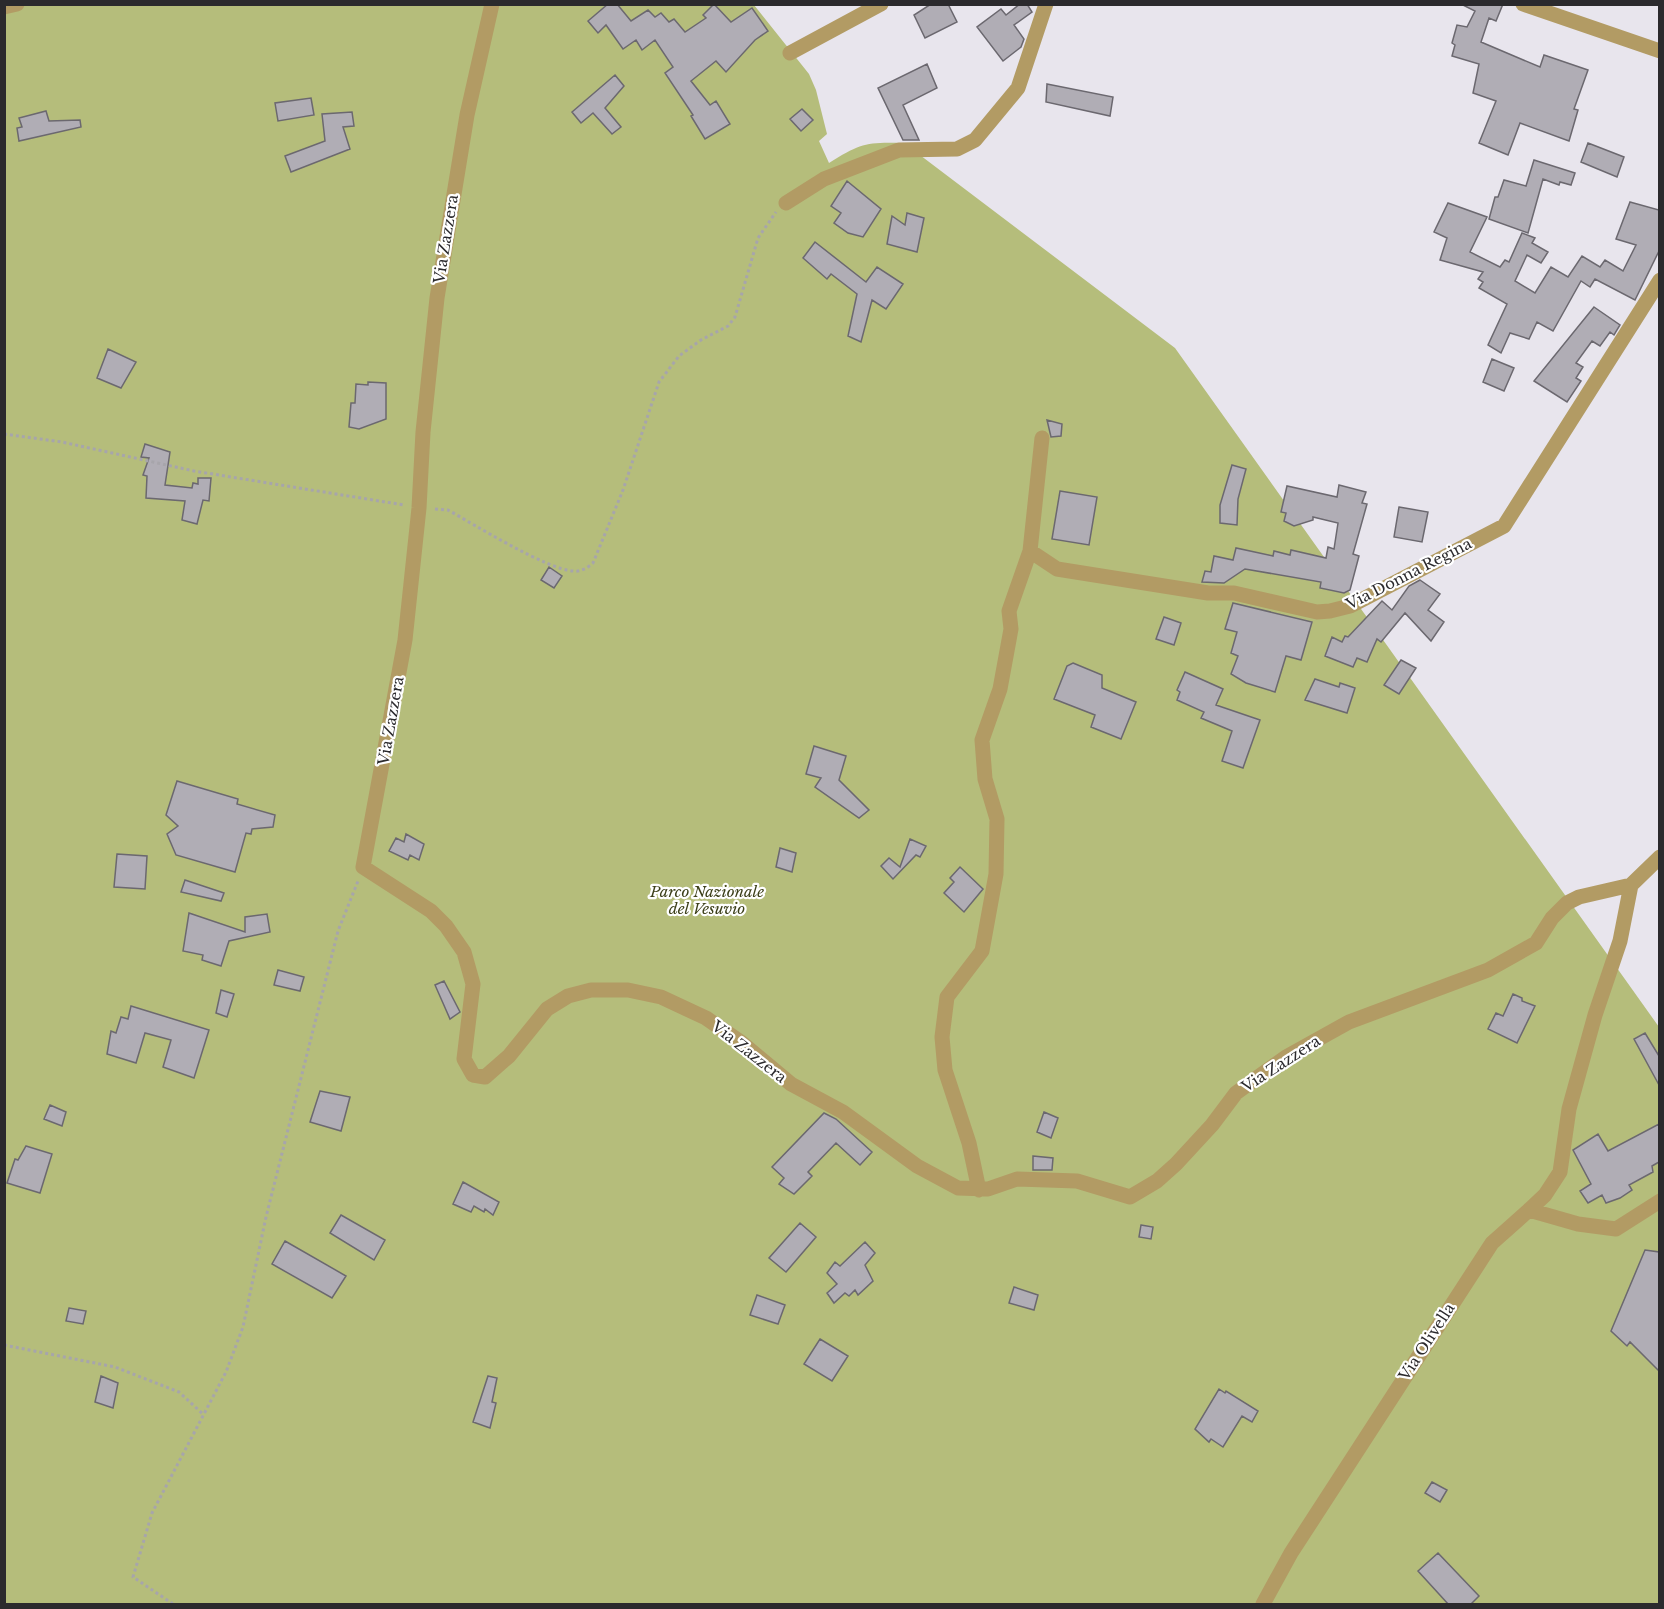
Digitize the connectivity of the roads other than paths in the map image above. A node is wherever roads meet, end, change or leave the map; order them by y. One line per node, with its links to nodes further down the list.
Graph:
1 (17, 4): 6 (street)
2 (492, 4): 15 (street, Via Zazzera)
3 (881, 4): 8 (street)
4 (1046, 4): 9 (street)
5 (1523, 4): 7 (street)
6 (4, 7)
7 (1659, 51)
8 (790, 53)
9 (786, 203)
10 (1659, 280): 12 (street, Via Donna Regina)
11 (1042, 438): 12 (street)
12 (1030, 551): 15 (street)
13 (1659, 857): 14 (street)
14 (1631, 885): 15 (street, Via Zazzera); 17 (street, Via Olivella)
15 (979, 1190)
16 (1659, 1201): 17 (street)
17 (1529, 1210): 18 (street, Via Olivella)
18 (1263, 1605)

